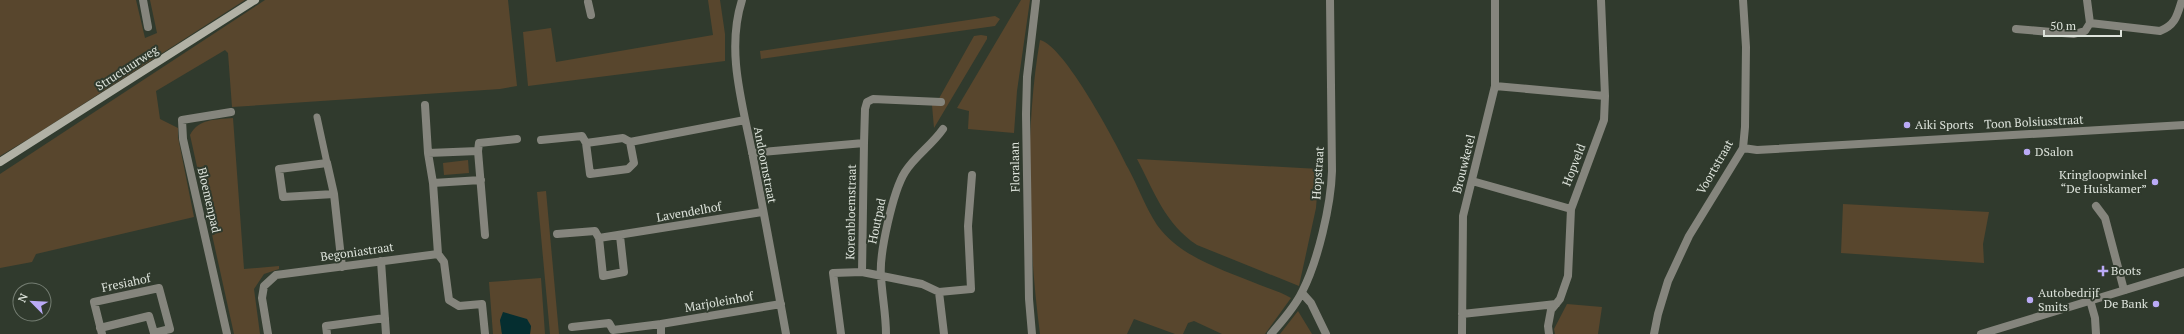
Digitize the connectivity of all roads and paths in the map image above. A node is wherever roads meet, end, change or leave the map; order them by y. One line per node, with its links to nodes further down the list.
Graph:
1 (143, 0): 14 (street)
2 (256, 0): 34 (main road, Structuurweg)
3 (742, 0): 22 (street, Andoornstraat)
4 (1036, 0): 78 (street, Floralaan)
5 (1330, 0): 58 (street, Hopstraat)
6 (1495, 0): 16 (street, Brouwketel)
7 (1601, 0): 17 (street, Hopveld)
8 (1743, 0): 30 (street, Voortstraat)
9 (2087, 0): 13 (street)
10 (2182, 0): 13 (street)
11 (590, 1): 12 (street)
12 (591, 15)
13 (2090, 23): 15 (street)
14 (148, 27)
15 (2016, 29)
16 (1495, 86): 17 (street); 40 (street, Brouwketel)
17 (1605, 96): 44 (street, Hopveld)
18 (941, 102): 29 (street, Korenbloemstraat)
19 (425, 105): 33 (street)
20 (231, 112): 68 (street, Bloemenpad)
21 (317, 117): 36 (street)
22 (744, 120): 27 (street); 32 (street, Andoornstraat)
23 (2184, 126): 30 (street, Toon Bolsiusstraat)
24 (943, 129): 55 (street, Houtpad)
25 (517, 140): 31 (street)
26 (541, 140): 28 (street)
27 (630, 142): 28 (street); 28 (street)
28 (586, 143)
29 (864, 143): 32 (street); 53 (street, Korenbloemstraat)
30 (1743, 148): 83 (street, Voortstraat)
31 (478, 150): 33 (street); 39 (street)
32 (752, 152): 45 (street, Andoornstraat)
33 (428, 153): 41 (street)
34 (12, 157): 35 (main road, Structuurweg); 37 (main road, Structuurweg)
35 (0, 162)
36 (327, 163): 42 (street); 42 (street)
37 (0, 167)
38 (972, 175): 57 (street)
39 (481, 180): 41 (street); 46 (street)
40 (1472, 181): 44 (street); 62 (street, Brouwketel)
41 (433, 184): 50 (street)
42 (334, 194): 52 (street)
43 (2096, 206): 56 (street)
44 (1571, 209): 61 (street, Hopveld)
45 (762, 212): 48 (street, Lavendelhof); 60 (street, Andoornstraat)
46 (485, 234)
47 (557, 234): 49 (street, Lavendelhof)
48 (620, 236): 49 (street, Lavendelhof); 49 (street)
49 (599, 238)
50 (438, 254): 51 (street, Begoniastraat); 72 (street)
51 (380, 260): 52 (street, Begoniastraat); 63 (street)
52 (342, 267): 69 (street, Begoniastraat)
53 (862, 272): 55 (street, Korenbloemstraat); 75 (street)
54 (2184, 272): 56 (street)
55 (880, 275): 57 (street, Korenbloemstraat); 76 (street, Houtpad)
56 (2124, 290): 59 (street)
57 (939, 292): 77 (street)
58 (1302, 293): 79 (street, Hopstraat); 80 (street)
59 (2090, 300): 84 (street); 85 (street)
60 (781, 304): 64 (street, Marjoleinhof); 74 (street, Andoornstraat)
61 (1556, 304): 62 (street); 82 (street, Hopveld)
62 (1462, 314): 81 (street, Brouwketel)
63 (384, 318): 70 (street); 71 (street)
64 (661, 324): 67 (street, Marjoleinhof); 73 (street)
65 (572, 327): 67 (street, Marjoleinhof)
66 (101, 331): 66 (street, Fresiahof)
67 (613, 332)
68 (227, 334)
69 (268, 334)
70 (327, 334)
71 (386, 334)
72 (485, 334)
73 (661, 334)
74 (786, 334)
75 (841, 334)
76 (886, 334)
77 (944, 334)
78 (1032, 334)
79 (1271, 334)
80 (1326, 334)
81 (1462, 334)
82 (1550, 334)
83 (1654, 334)
84 (1981, 334)
85 (2096, 334)

